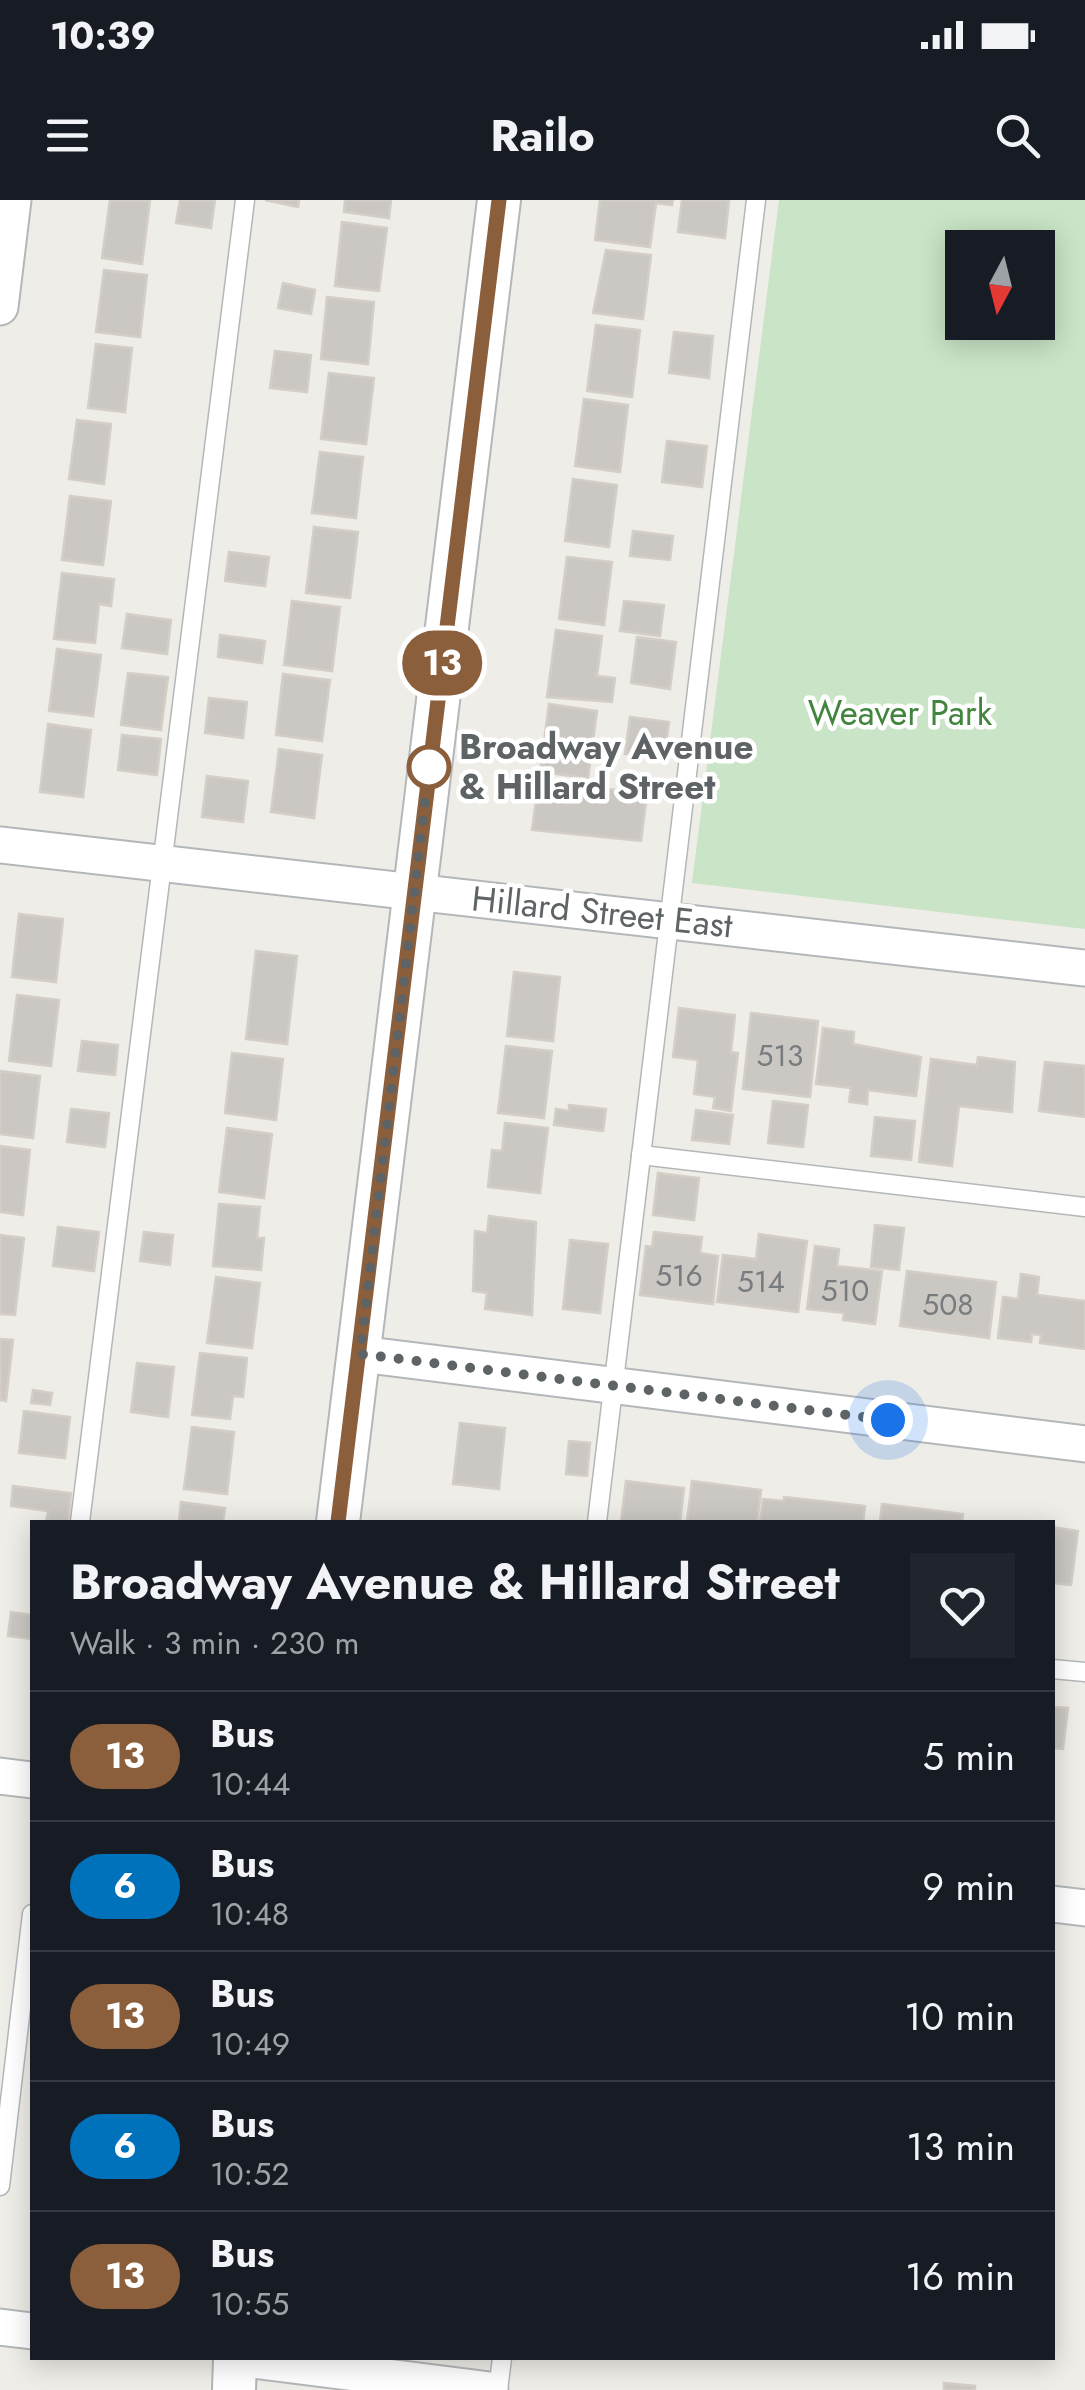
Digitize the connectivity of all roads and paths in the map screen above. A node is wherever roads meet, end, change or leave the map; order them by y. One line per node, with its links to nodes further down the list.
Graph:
1 (13, 200): 5 (street)
2 (244, 200): 7 (lane)
3 (498, 200): 8 (street)
4 (756, 200): 9 (lane)
5 (0, 307)
6 (0, 845): 7 (street, Hillard Street East)
7 (162, 865): 8 (street, Hillard Street East); 16 (lane)
8 (415, 892): 9 (street, Hillard Street East); 13 (street)
9 (667, 918): 10 (street, Hillard Street East); 11 (lane)
10 (1085, 968)
11 (640, 1155): 12 (lane); 14 (lane)
12 (1085, 1208)
13 (360, 1354): 14 (street); 17 (street)
14 (613, 1387): 15 (street); 18 (lane)
15 (1085, 1444)
16 (80, 1520)
17 (338, 1520)
18 (597, 1520)
19 (1055, 1668): 20 (lane)
20 (1085, 1672)
21 (0, 1776): 22 (street)
22 (30, 1780)
23 (1055, 1904): 24 (street)
24 (1085, 1908)
25 (30, 1931): 26 (lane)
26 (0, 2186)
27 (0, 2327): 28 (street)
28 (30, 2331)
29 (237, 2360): 32 (street)
30 (253, 2360): 33 (street)
31 (502, 2360): 34 (lane)
32 (234, 2390)
33 (490, 2390)
34 (498, 2390)

